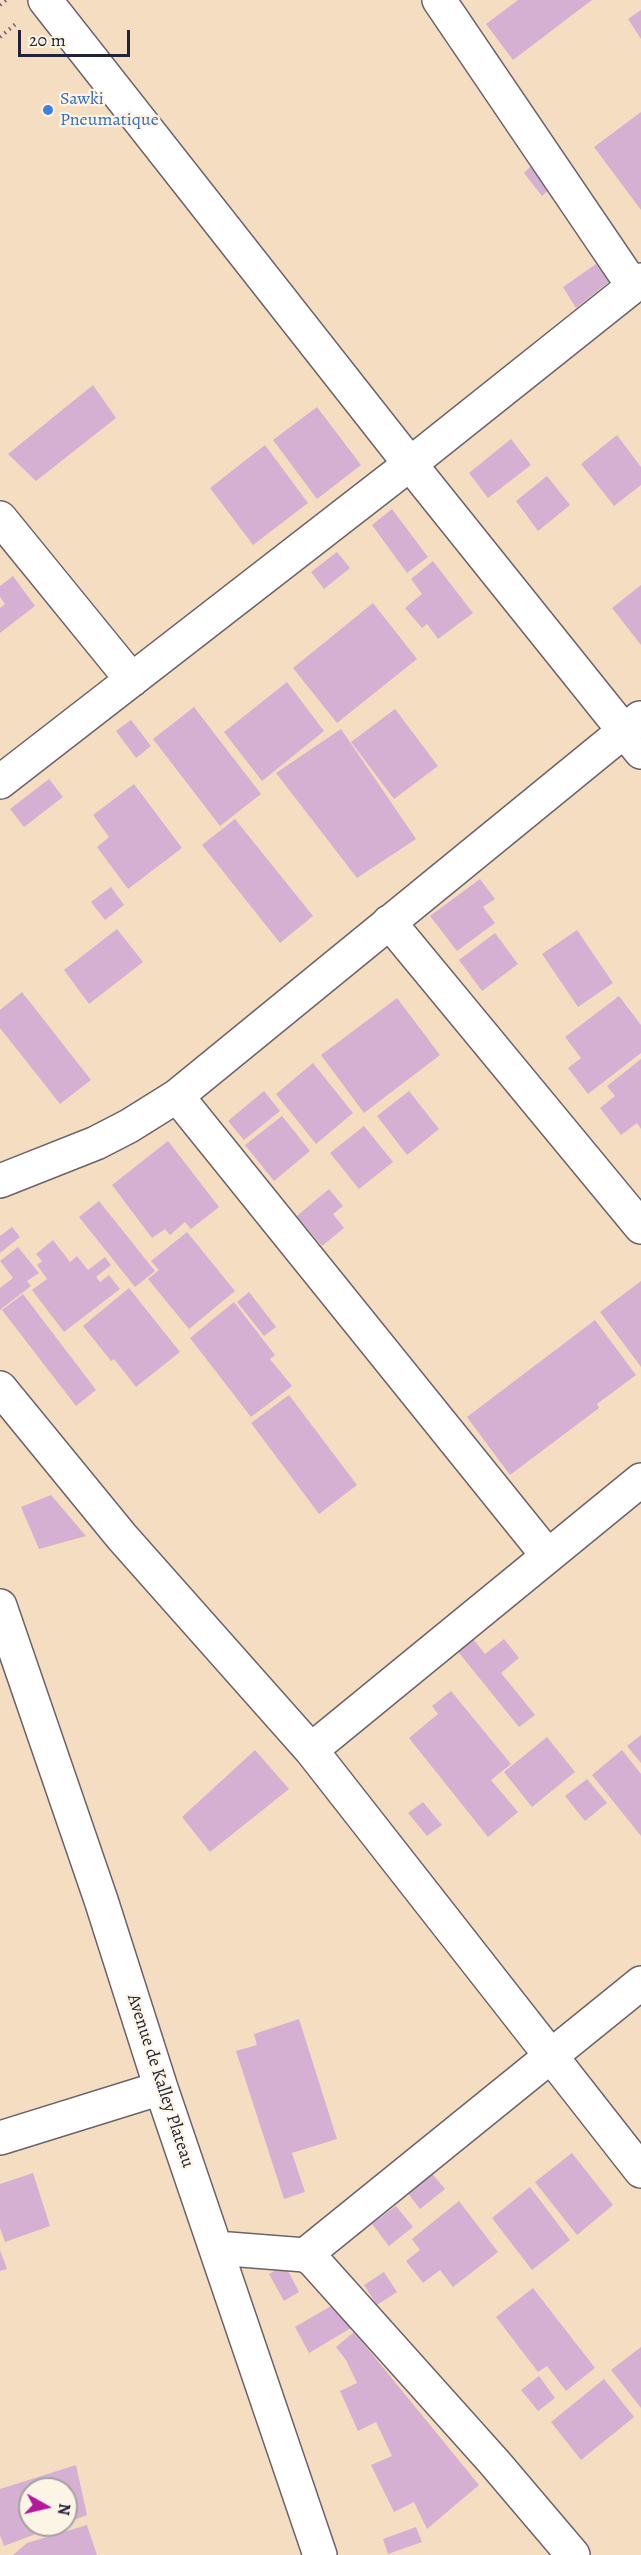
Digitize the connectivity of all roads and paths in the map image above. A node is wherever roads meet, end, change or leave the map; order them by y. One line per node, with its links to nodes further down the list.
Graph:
1 (6, 0): 4 (path)
2 (45, 0): 6 (street)
3 (439, 0): 5 (street)
4 (0, 5)
5 (637, 283): 6 (street)
6 (410, 464): 8 (street); 9 (street)
7 (0, 518): 8 (street)
8 (132, 680): 10 (street)
9 (635, 733): 11 (street)
10 (0, 782)
11 (389, 922): 12 (street); 14 (street)
12 (177, 1096): 13 (street); 17 (street)
13 (0, 1181)
14 (641, 1227)
15 (0, 1388): 19 (street)
16 (641, 1480): 17 (street)
17 (548, 1556): 19 (street)
18 (0, 1606): 22 (street, Avenue de Kalley Plateau)
19 (311, 1750): 21 (street)
20 (641, 1983): 21 (street)
21 (550, 2056): 24 (street); 26 (street)
22 (161, 2088): 23 (street); 25 (street, Avenue de Kalley Plateau)
23 (0, 2138)
24 (641, 2171)
25 (216, 2247): 26 (street); 27 (street, Avenue de Kalley Plateau)
26 (305, 2255): 28 (street)
27 (320, 2555)
28 (573, 2555)

